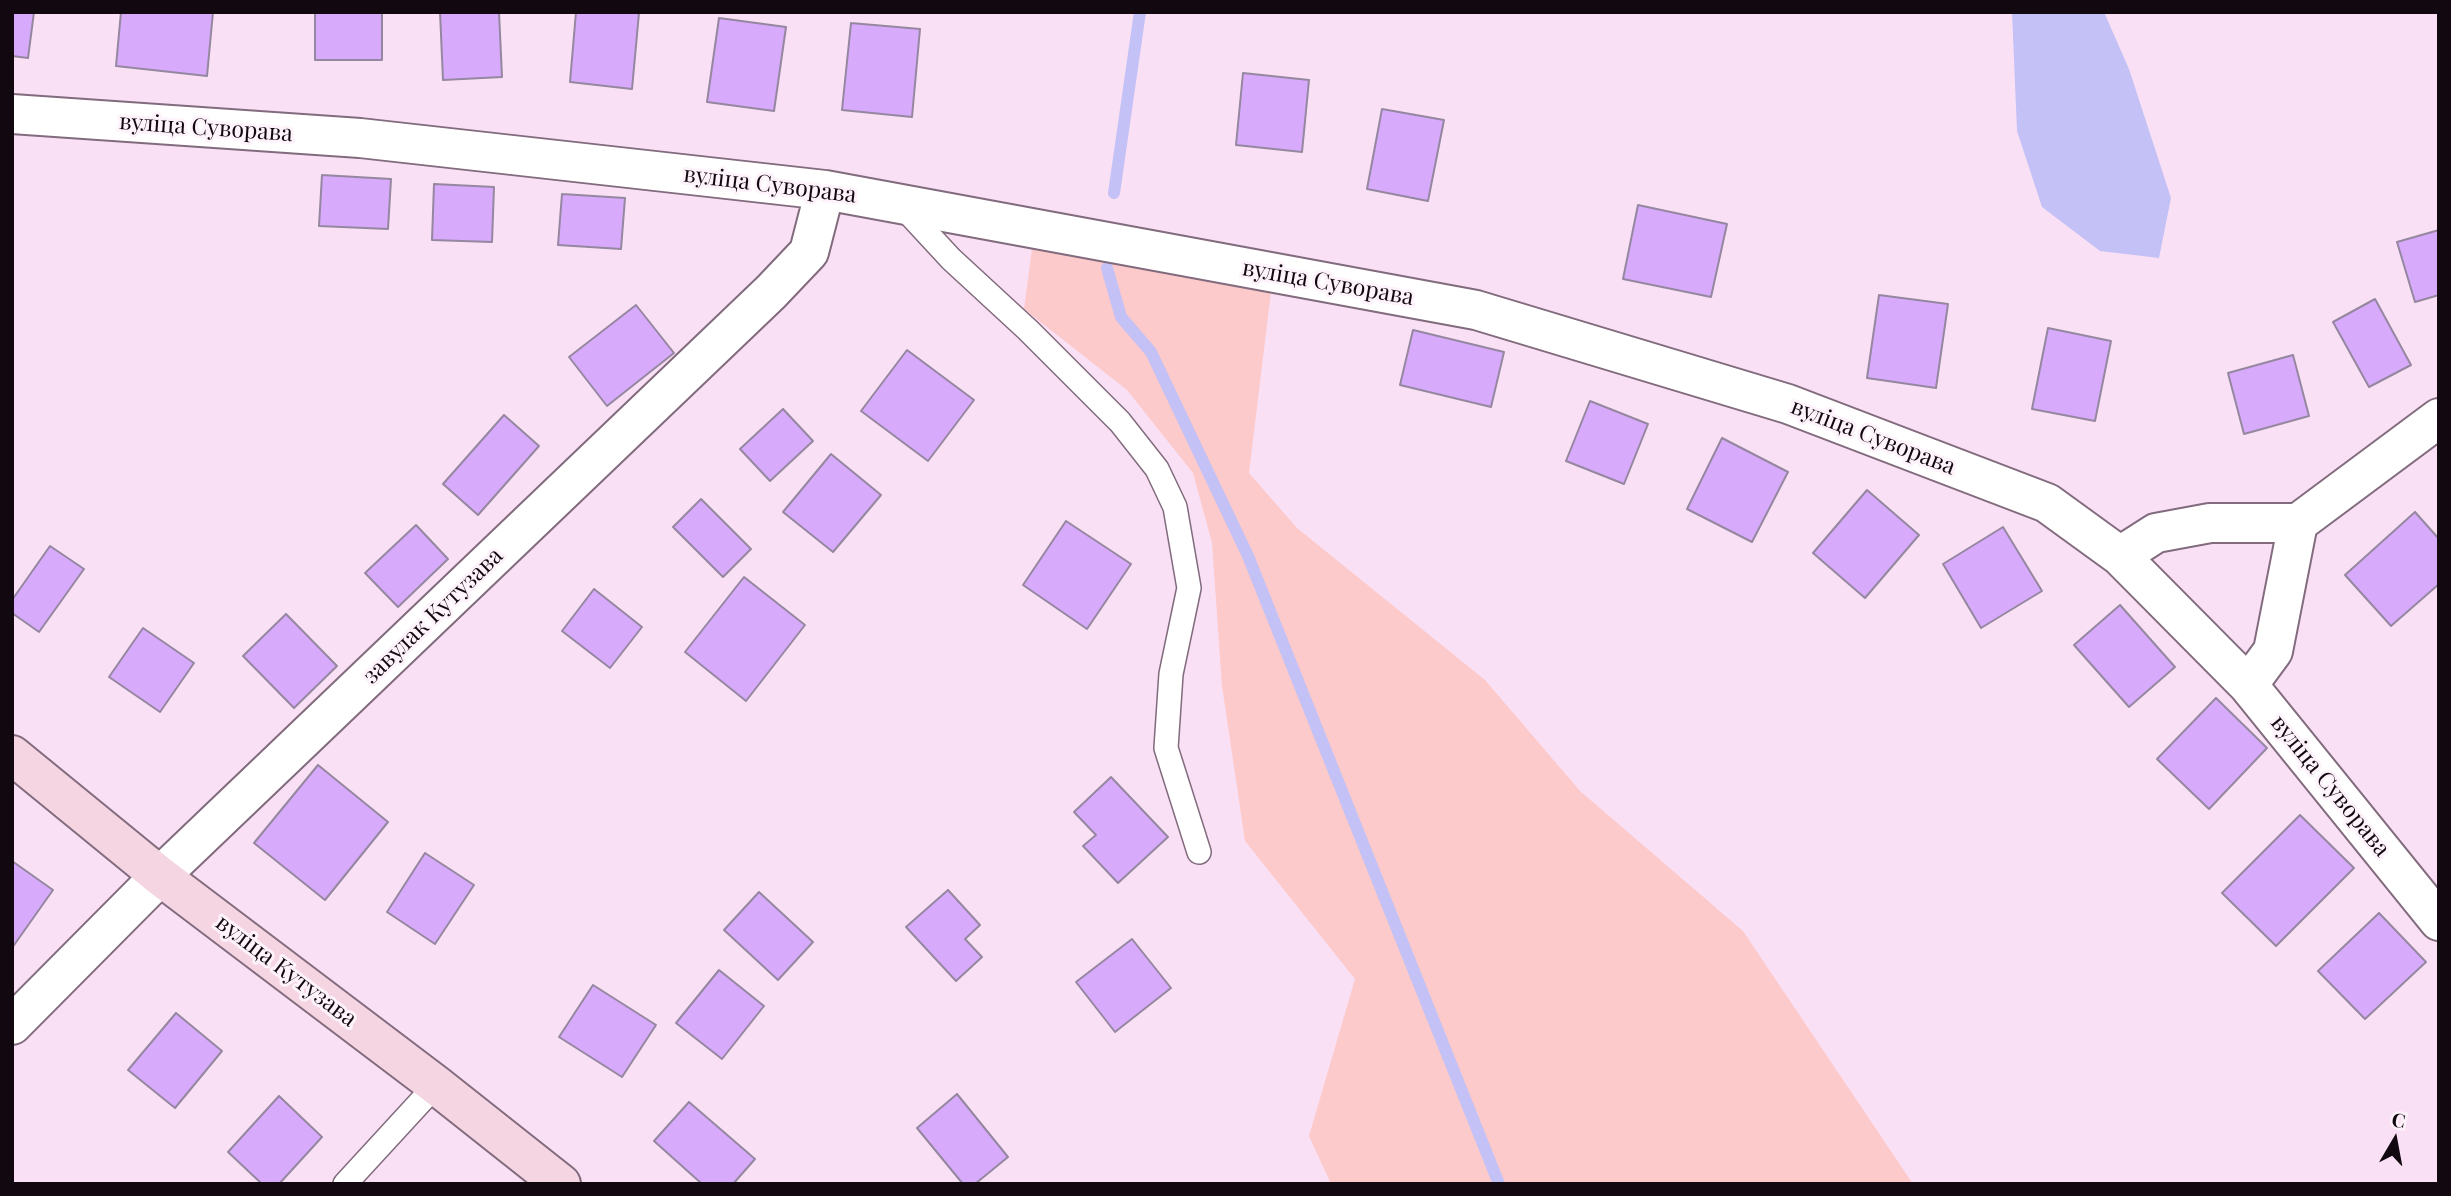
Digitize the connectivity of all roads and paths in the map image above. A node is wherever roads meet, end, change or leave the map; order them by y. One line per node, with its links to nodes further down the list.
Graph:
1 (12, 114): 2 (street, вуліца Суворава)
2 (825, 190): 3 (street, вуліца Суворава); 10 (street, завулак Кутузава)
3 (900, 204): 6 (street, вуліца Суворава); 9 (lane)
4 (2439, 418): 5 (street)
5 (2298, 523): 6 (street); 7 (street)
6 (2120, 556): 7 (street, вуліца Суворава)
7 (2248, 685): 11 (street, вуліца Суворава)
8 (12, 755): 10 (main road, вуліца Кутузава)
9 (1199, 852)
10 (160, 876): 12 (street, завулак Кутузава); 13 (main road, вуліца Кутузава)
11 (2439, 920)
12 (12, 1026)
13 (436, 1085): 14 (lane); 15 (main road, вуліца Кутузава)
14 (345, 1184)
15 (561, 1184)

